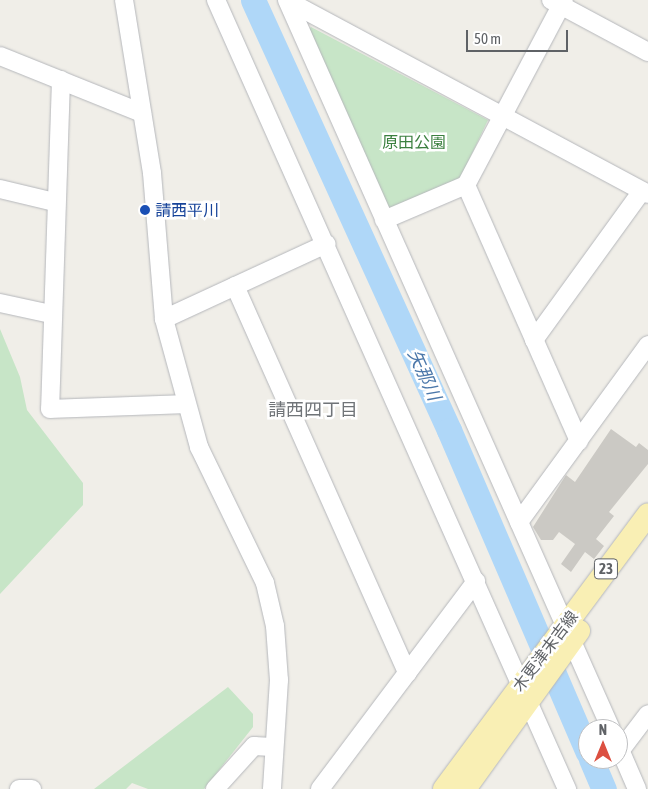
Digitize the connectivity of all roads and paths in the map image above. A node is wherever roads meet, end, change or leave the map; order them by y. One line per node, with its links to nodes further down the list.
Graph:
1 (124, 0): 8 (street)
2 (216, 0): 15 (street)
3 (288, 0): 9 (street); 14 (street)
4 (559, 2): 5 (street); 9 (street)
5 (648, 52)
6 (0, 56): 7 (street)
7 (62, 80): 8 (street); 13 (street)
8 (142, 113): 19 (street)
9 (502, 116): 10 (street); 12 (street)
10 (466, 185): 14 (street); 20 (street)
11 (0, 188): 13 (street)
12 (645, 193): 20 (street)
13 (54, 202): 18 (street)
14 (384, 220): 25 (street)
15 (326, 244): 16 (street); 27 (street)
16 (235, 286): 19 (street); 29 (street)
17 (0, 303): 18 (street)
18 (51, 314): 22 (street)
19 (164, 319): 22 (street)
20 (534, 340): 23 (street)
21 (648, 345): 23 (street)
22 (186, 404): 34 (street)
23 (578, 441): 25 (street)
24 (648, 514): 28 (main road, 木更津末吉線 / 23)
25 (519, 522): 28 (street)
26 (648, 538): 28 (main road, 木更津末吉線 / 23)
27 (476, 581): 29 (street); 30 (street)
28 (568, 633): 30 (main road, 木更津末吉線 / 23); 32 (street)
29 (407, 673): 40 (street)
30 (525, 692): 41 (main road, 木更津末吉線 / 23); 42 (main road, 木更津末吉線 / 23); 43 (street)
31 (648, 714): 33 (street)
32 (607, 719)
33 (628, 737)
34 (272, 747): 38 (street); 39 (street)
35 (628, 768): 44 (street)
36 (19, 789): 37 (street)
37 (32, 789)
38 (215, 789)
39 (272, 789)
40 (320, 789)
41 (444, 789)
42 (465, 789)
43 (567, 789)
44 (637, 789)

